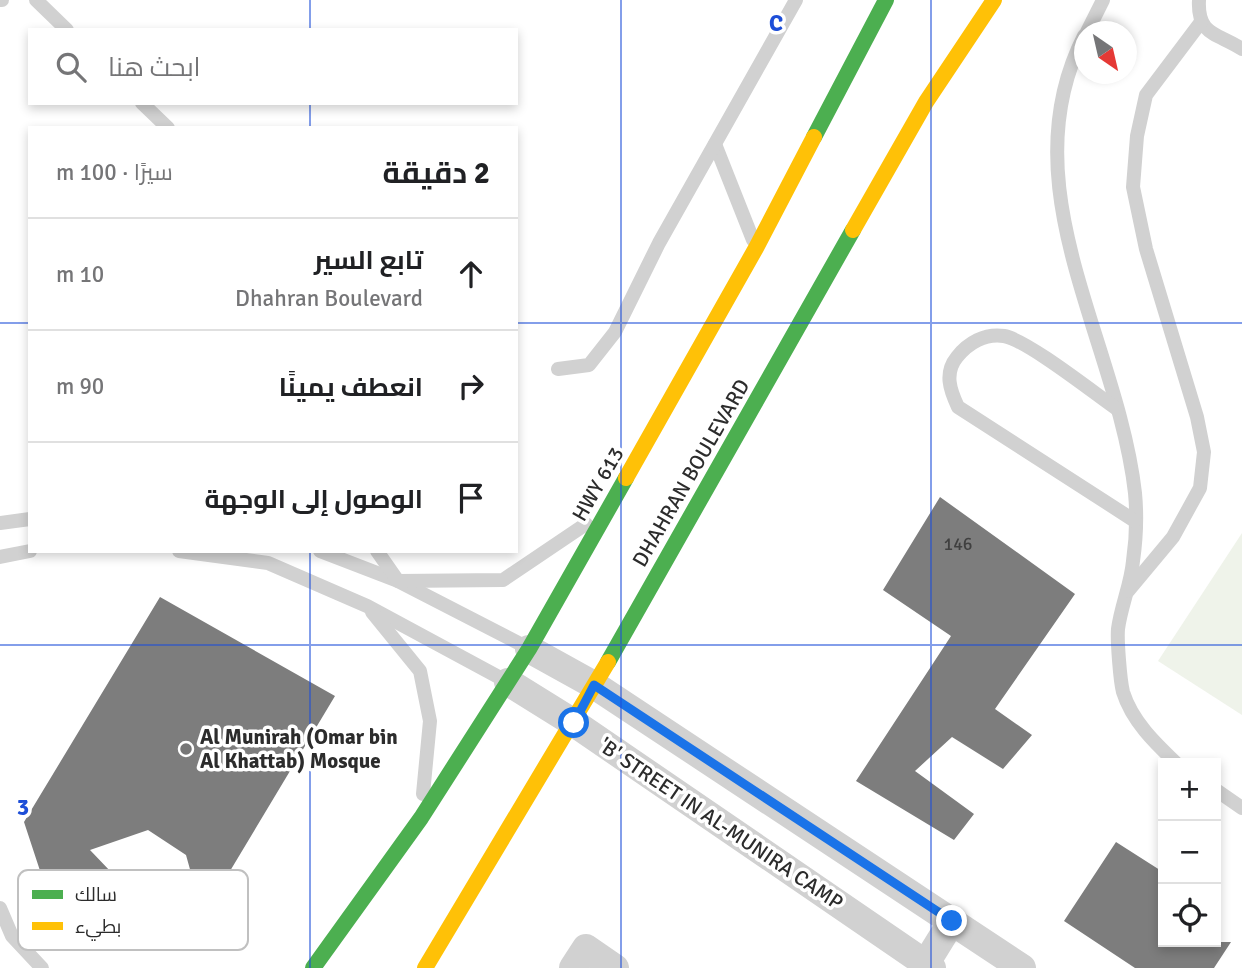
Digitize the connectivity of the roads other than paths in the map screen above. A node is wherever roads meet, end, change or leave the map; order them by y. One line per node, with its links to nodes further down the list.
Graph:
1 (36, 0): 9 (lane)
2 (796, 0): 14 (lane)
3 (886, 0): 15 (main road, HWY 613)
4 (994, 0): 32 (main road, DHAHRAN BOULEVARD)
5 (1103, 0): 7 (lane)
6 (1199, 0): 8 (lane)
7 (1092, 21)
8 (1201, 22): 10 (lane); 28 (lane)
9 (65, 28)
10 (1242, 48)
11 (1074, 55): 17 (lane)
12 (144, 105): 13 (lane)
13 (166, 126)
14 (715, 144): 15 (lane); 16 (lane)
15 (756, 248): 18 (main road, HWY 613)
16 (558, 369)
17 (1117, 409): 20 (lane); 20 (lane)
18 (608, 510): 27 (lane); 30 (main road, HWY 613)
19 (28, 519): 21 (lane)
20 (1135, 521): 28 (lane)
21 (0, 523)
22 (28, 551): 26 (lane)
23 (194, 553): 29 (lane)
24 (325, 553): 27 (lane)
25 (378, 553): 27 (lane)
26 (0, 557)
27 (398, 581): 30 (lane)
28 (1126, 594): 34 (lane)
29 (366, 606): 31 (lane); 37 (lane)
30 (529, 649): 31 (main road, HWY 613); 32 (street)
31 (508, 682): 33 (street, 'B' STREET IN AL-MUNIRA CAMP); 37 (main road, HWY 613)
32 (594, 685): 33 (main road, DHAHRAN BOULEVARD); 39 (street)
33 (574, 723): 42 (street, 'B' STREET IN AL-MUNIRA CAMP); 45 (main road, DHAHRAN BOULEVARD)
34 (1171, 758)
35 (1221, 793): 36 (lane)
36 (1242, 808)
37 (421, 818): 44 (main road, HWY 613)
38 (0, 908): 40 (lane)
39 (952, 921): 42 (street); 48 (street)
40 (18, 942)
41 (25, 950): 43 (lane)
42 (927, 967)
43 (42, 968)
44 (313, 968)
45 (425, 968)
46 (573, 968): 47 (street)
47 (615, 968)
48 (1022, 968)

